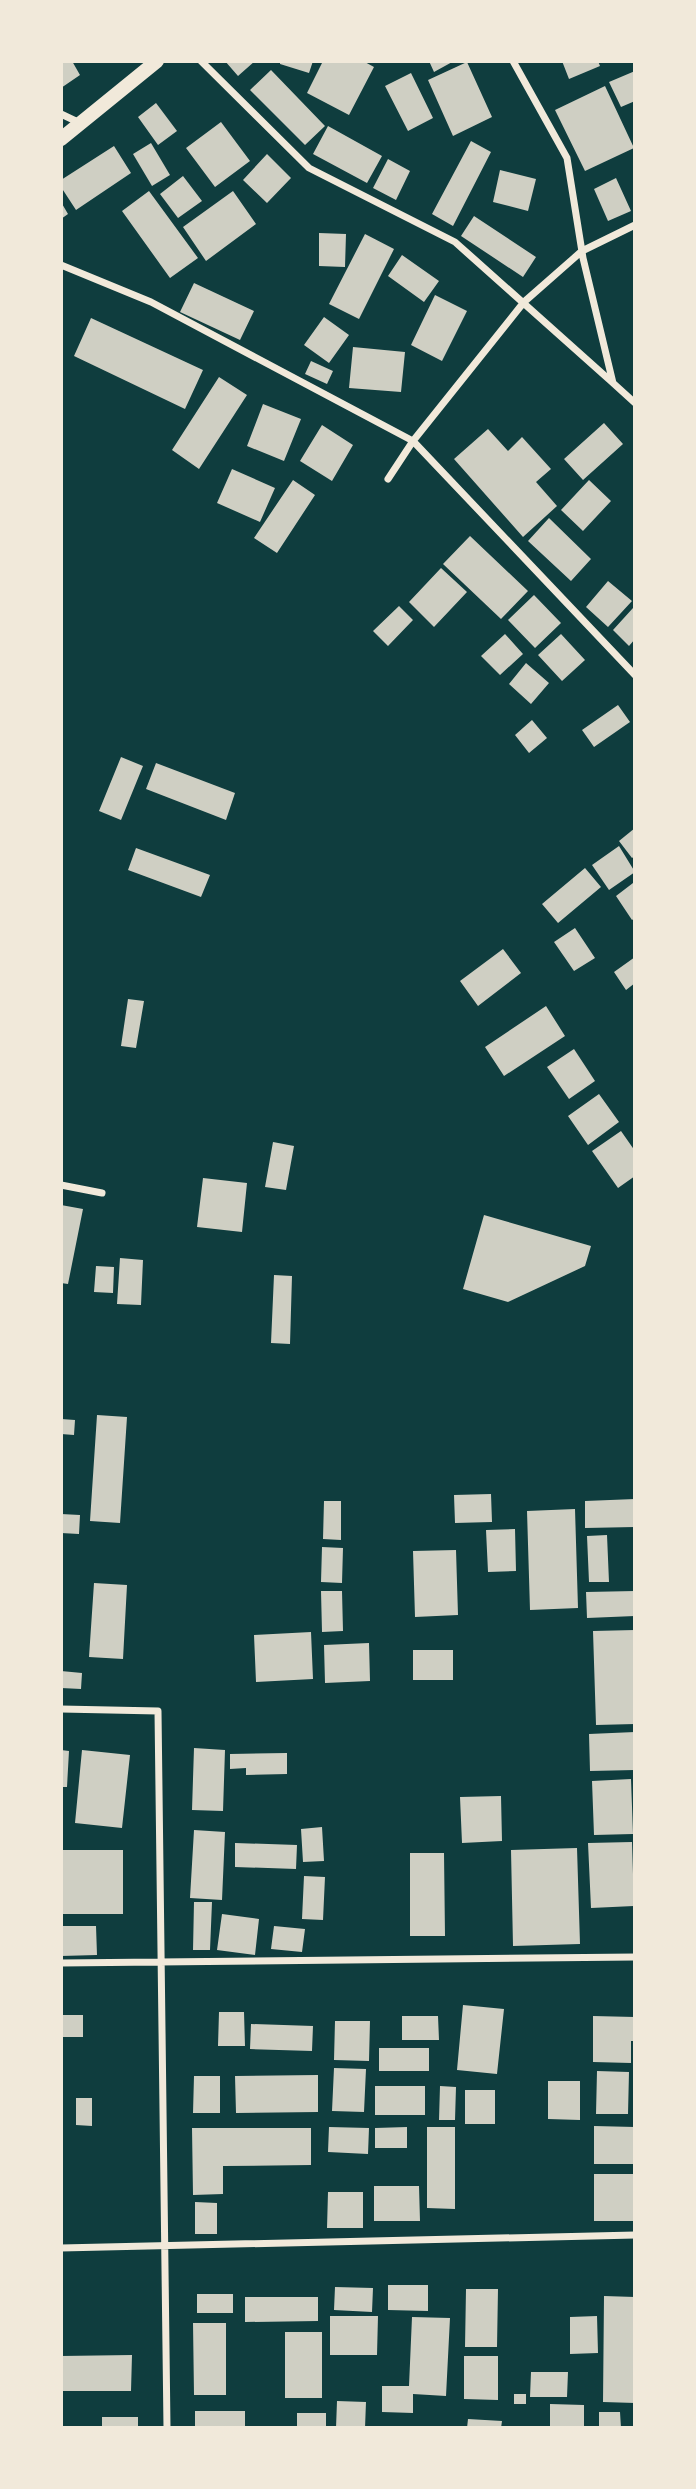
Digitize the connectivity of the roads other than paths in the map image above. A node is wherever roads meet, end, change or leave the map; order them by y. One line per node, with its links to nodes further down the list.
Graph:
1 (157, 61): 5 (main road)
2 (201, 61): 10 (street)
3 (513, 61): 8 (street)
4 (61, 114): 5 (street)
5 (81, 123): 6 (main road)
6 (61, 139)
7 (635, 225): 8 (street)
8 (582, 251): 10 (street); 11 (street)
9 (61, 265): 13 (street)
10 (524, 302): 11 (street); 13 (street)
11 (613, 383): 12 (street)
12 (635, 403)
13 (413, 441): 14 (street); 15 (street)
14 (388, 479)
15 (635, 675)
16 (61, 1185): 17 (street)
17 (102, 1193)
18 (61, 1709): 20 (street)
19 (635, 1957): 20 (street)
20 (160, 1961): 21 (street); 23 (street)
21 (61, 1963)
22 (635, 2235): 23 (street)
23 (165, 2247): 24 (street); 25 (street)
24 (61, 2248)
25 (167, 2428)

